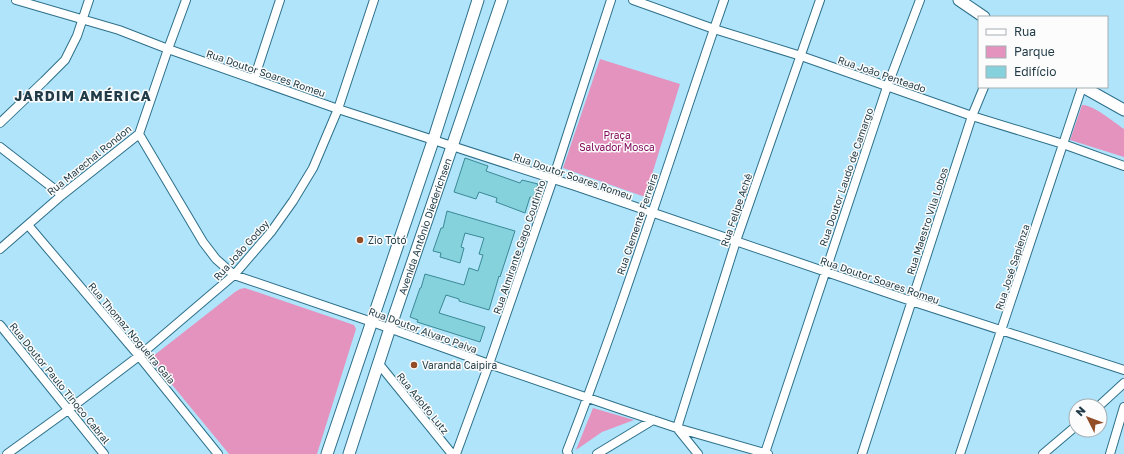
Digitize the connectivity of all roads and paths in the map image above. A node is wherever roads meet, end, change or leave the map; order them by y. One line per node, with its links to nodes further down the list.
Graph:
1 (16, 0): 15 (street, Rua Doutor Soares Romeu)
2 (89, 0): 15 (street)
3 (186, 0): 17 (street, Rua Marechal Rondon)
4 (280, 0): 19 (street)
5 (374, 0): 24 (street, Rua João Godoy)
6 (478, 0): 29 (main road, Avenida Antônio Diederichsen)
7 (502, 0): 32 (main road, Avenida Antônio Diederichsen)
8 (611, 0): 34 (street, Rua Almirante Gago Coutinho)
9 (633, 0): 16 (street, Rua João Penteado)
10 (724, 0): 16 (street, Rua Clemente Ferreira)
11 (820, 0): 18 (street, Rua Felipe Achê)
12 (920, 0): 20 (street, Rua Doutor Laudo de Camargo)
13 (958, 0): 14 (main road)
14 (982, 16)
15 (82, 19): 17 (street, Rua Doutor Soares Romeu); 27 (street)
16 (714, 29): 18 (street, Rua João Penteado); 36 (street, Rua Clemente Ferreira)
17 (168, 49): 19 (street, Rua Doutor Soares Romeu); 28 (street, Rua Marechal Rondon)
18 (801, 56): 20 (street, Rua João Penteado); 38 (street, Rua Felipe Achê)
19 (254, 79): 24 (street, Rua Doutor Soares Romeu)
20 (887, 86): 26 (street, Rua João Penteado); 40 (street, Rua Doutor Laudo de Camargo)
21 (984, 88): 26 (street, Rua Maestro Vila Lobos)
22 (1083, 88): 30 (street, Rua José Sapienza)
23 (1085, 88): 25 (main road)
24 (338, 109): 29 (street, Rua Doutor Soares Romeu); 41 (street, Rua João Godoy)
25 (1124, 110)
26 (972, 116): 30 (street, Rua João Penteado); 42 (street, Rua Maestro Vila Lobos)
27 (0, 123)
28 (139, 134): 35 (street, Rua Marechal Rondon); 41 (street, Rua Doutor Alvaro Paiva)
29 (433, 140): 32 (street, Rua Doutor Soares Romeu); 43 (main road, Avenida Antônio Diederichsen)
30 (1063, 144): 33 (street, Rua João Penteado); 46 (street, Rua José Sapienza)
31 (0, 147): 35 (street)
32 (453, 147): 34 (street, Rua Doutor Soares Romeu); 45 (main road, Avenida Antônio Diederichsen)
33 (1124, 166)
34 (553, 179): 36 (street, Rua Doutor Soares Romeu); 49 (street, Rua Almirante Gago Coutinho)
35 (62, 195): 37 (street, Rua Marechal Rondon)
36 (652, 213): 38 (street, Rua Doutor Soares Romeu); 52 (street, Rua Clemente Ferreira)
37 (28, 225): 39 (street, Rua Marechal Rondon); 47 (street, Rua Thomaz Nogueira Gaia)
38 (736, 241): 40 (street, Rua Doutor Soares Romeu); 57 (street, Rua Felipe Achê)
39 (0, 249)
40 (825, 272): 42 (street, Rua Doutor Soares Romeu); 59 (street, Rua Doutor Laudo de Camargo)
41 (234, 275): 43 (street, Rua Doutor Alvaro Paiva); 47 (street, Rua João Godoy)
42 (911, 302): 46 (street, Rua Doutor Soares Romeu); 70 (street, Rua Maestro Vila Lobos)
43 (372, 322): 45 (street, Rua Doutor Alvaro Paiva); 63 (main road, Avenida Antônio Diederichsen)
44 (0, 325): 55 (street, Rua Doutor Paulo Tinoco Cabral)
45 (390, 328): 48 (main road, Avenida Antônio Diederichsen); 49 (street, Rua Doutor Alvaro Paiva)
46 (1002, 330): 50 (street, Rua Doutor Soares Romeu); 71 (street, Rua José Sapienza)
47 (139, 356): 55 (street, Rua João Godoy); 62 (street, Rua Thomaz Nogueira Gaia)
48 (379, 364): 64 (main road, Avenida Antônio Diederichsen); 65 (street, Rua Adolfo Lutz)
49 (489, 364): 52 (street, Rua Doutor Alvaro Paiva); 66 (street, Rua Almirante Gago Coutinho)
50 (1124, 370)
51 (1124, 383): 53 (street)
52 (588, 398): 56 (street, Rua Doutor Alvaro Paiva); 67 (street, Rua Clemente Ferreira)
53 (1108, 398)
54 (1124, 407): 73 (street)
55 (68, 410): 60 (street, Rua João Godoy); 61 (street, Rua Doutor Paulo Tinoco Cabral)
56 (653, 420): 57 (street, Rua Doutor Alvaro Paiva); 68 (street)
57 (677, 428): 59 (street, Rua Doutor Alvaro Paiva); 69 (street)
58 (1068, 433): 72 (street)
59 (766, 453)
60 (7, 454)
61 (104, 454)
62 (218, 454)
63 (327, 454)
64 (349, 454)
65 (452, 454)
66 (456, 454)
67 (568, 454)
68 (597, 454)
69 (698, 454)
70 (862, 454)
71 (960, 454)
72 (1043, 454)
73 (1110, 454)

